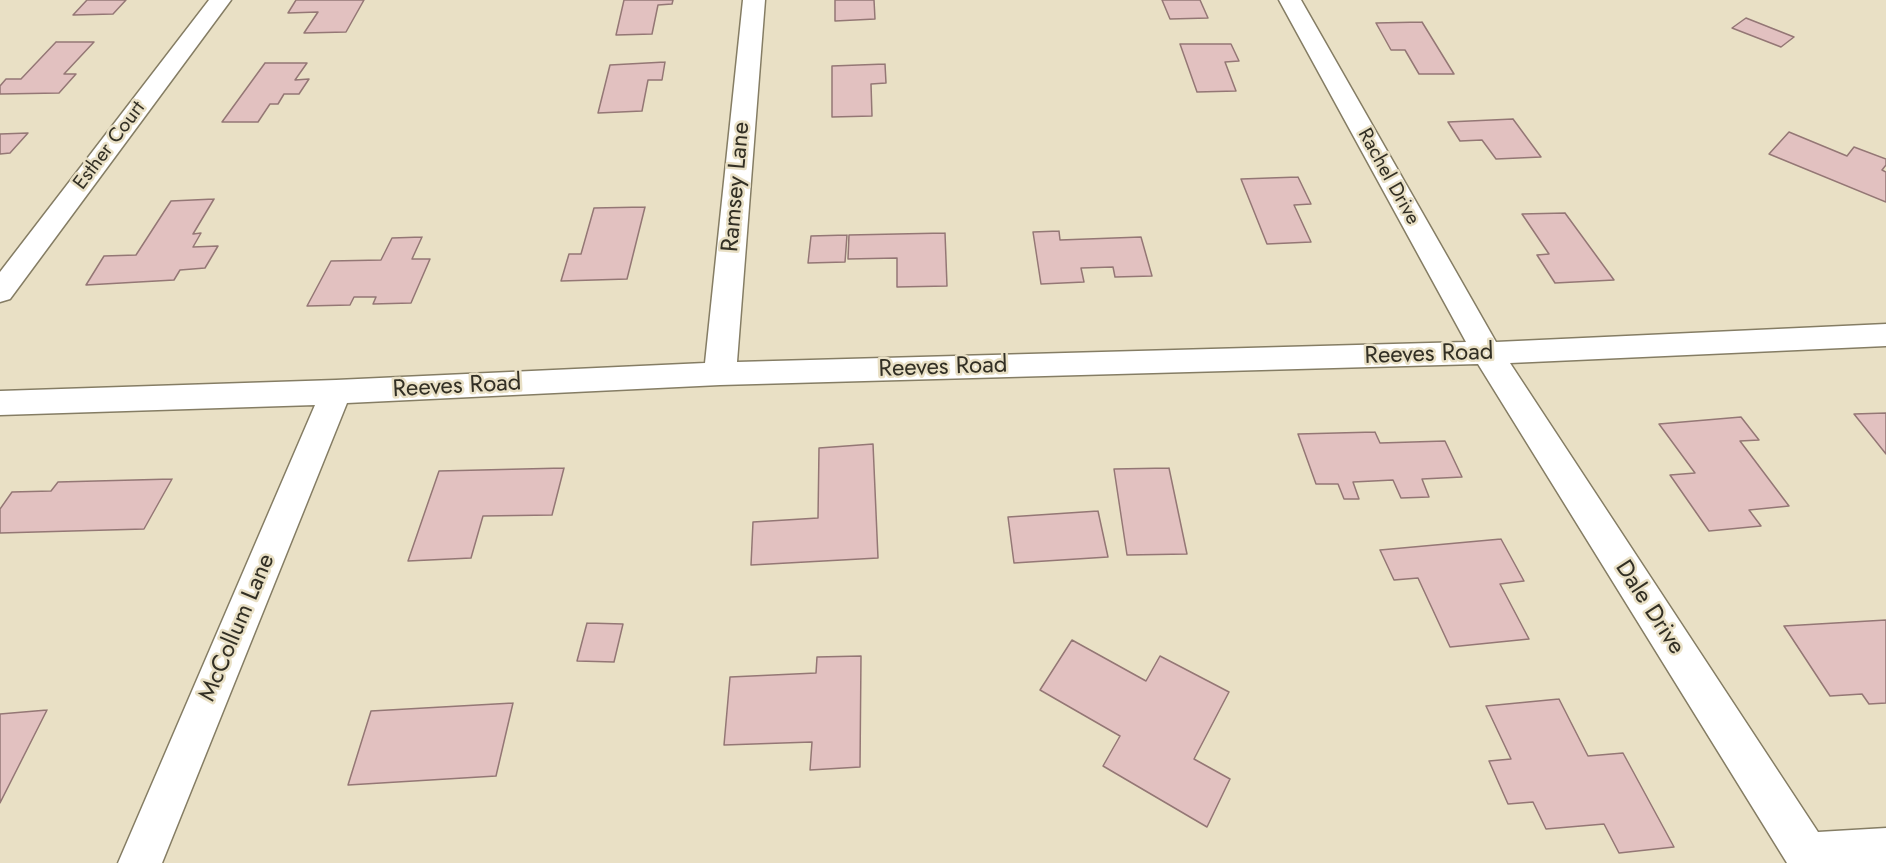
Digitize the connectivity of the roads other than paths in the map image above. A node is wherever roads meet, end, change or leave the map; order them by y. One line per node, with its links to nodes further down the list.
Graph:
1 (220, 0): 4 (street, Esther Court)
2 (754, 0): 7 (street, Ramsey Lane)
3 (1290, 0): 6 (street, Rachel Drive)
4 (0, 292)
5 (1886, 335): 6 (street, Reeves Road)
6 (1487, 353): 7 (street, Reeves Road); 11 (street, Dale Drive)
7 (720, 375): 8 (street, Reeves Road)
8 (336, 392): 9 (street, Reeves Road); 12 (street, McCollum Lane)
9 (0, 403)
10 (1886, 850): 11 (street)
11 (1809, 859)
12 (140, 863)

